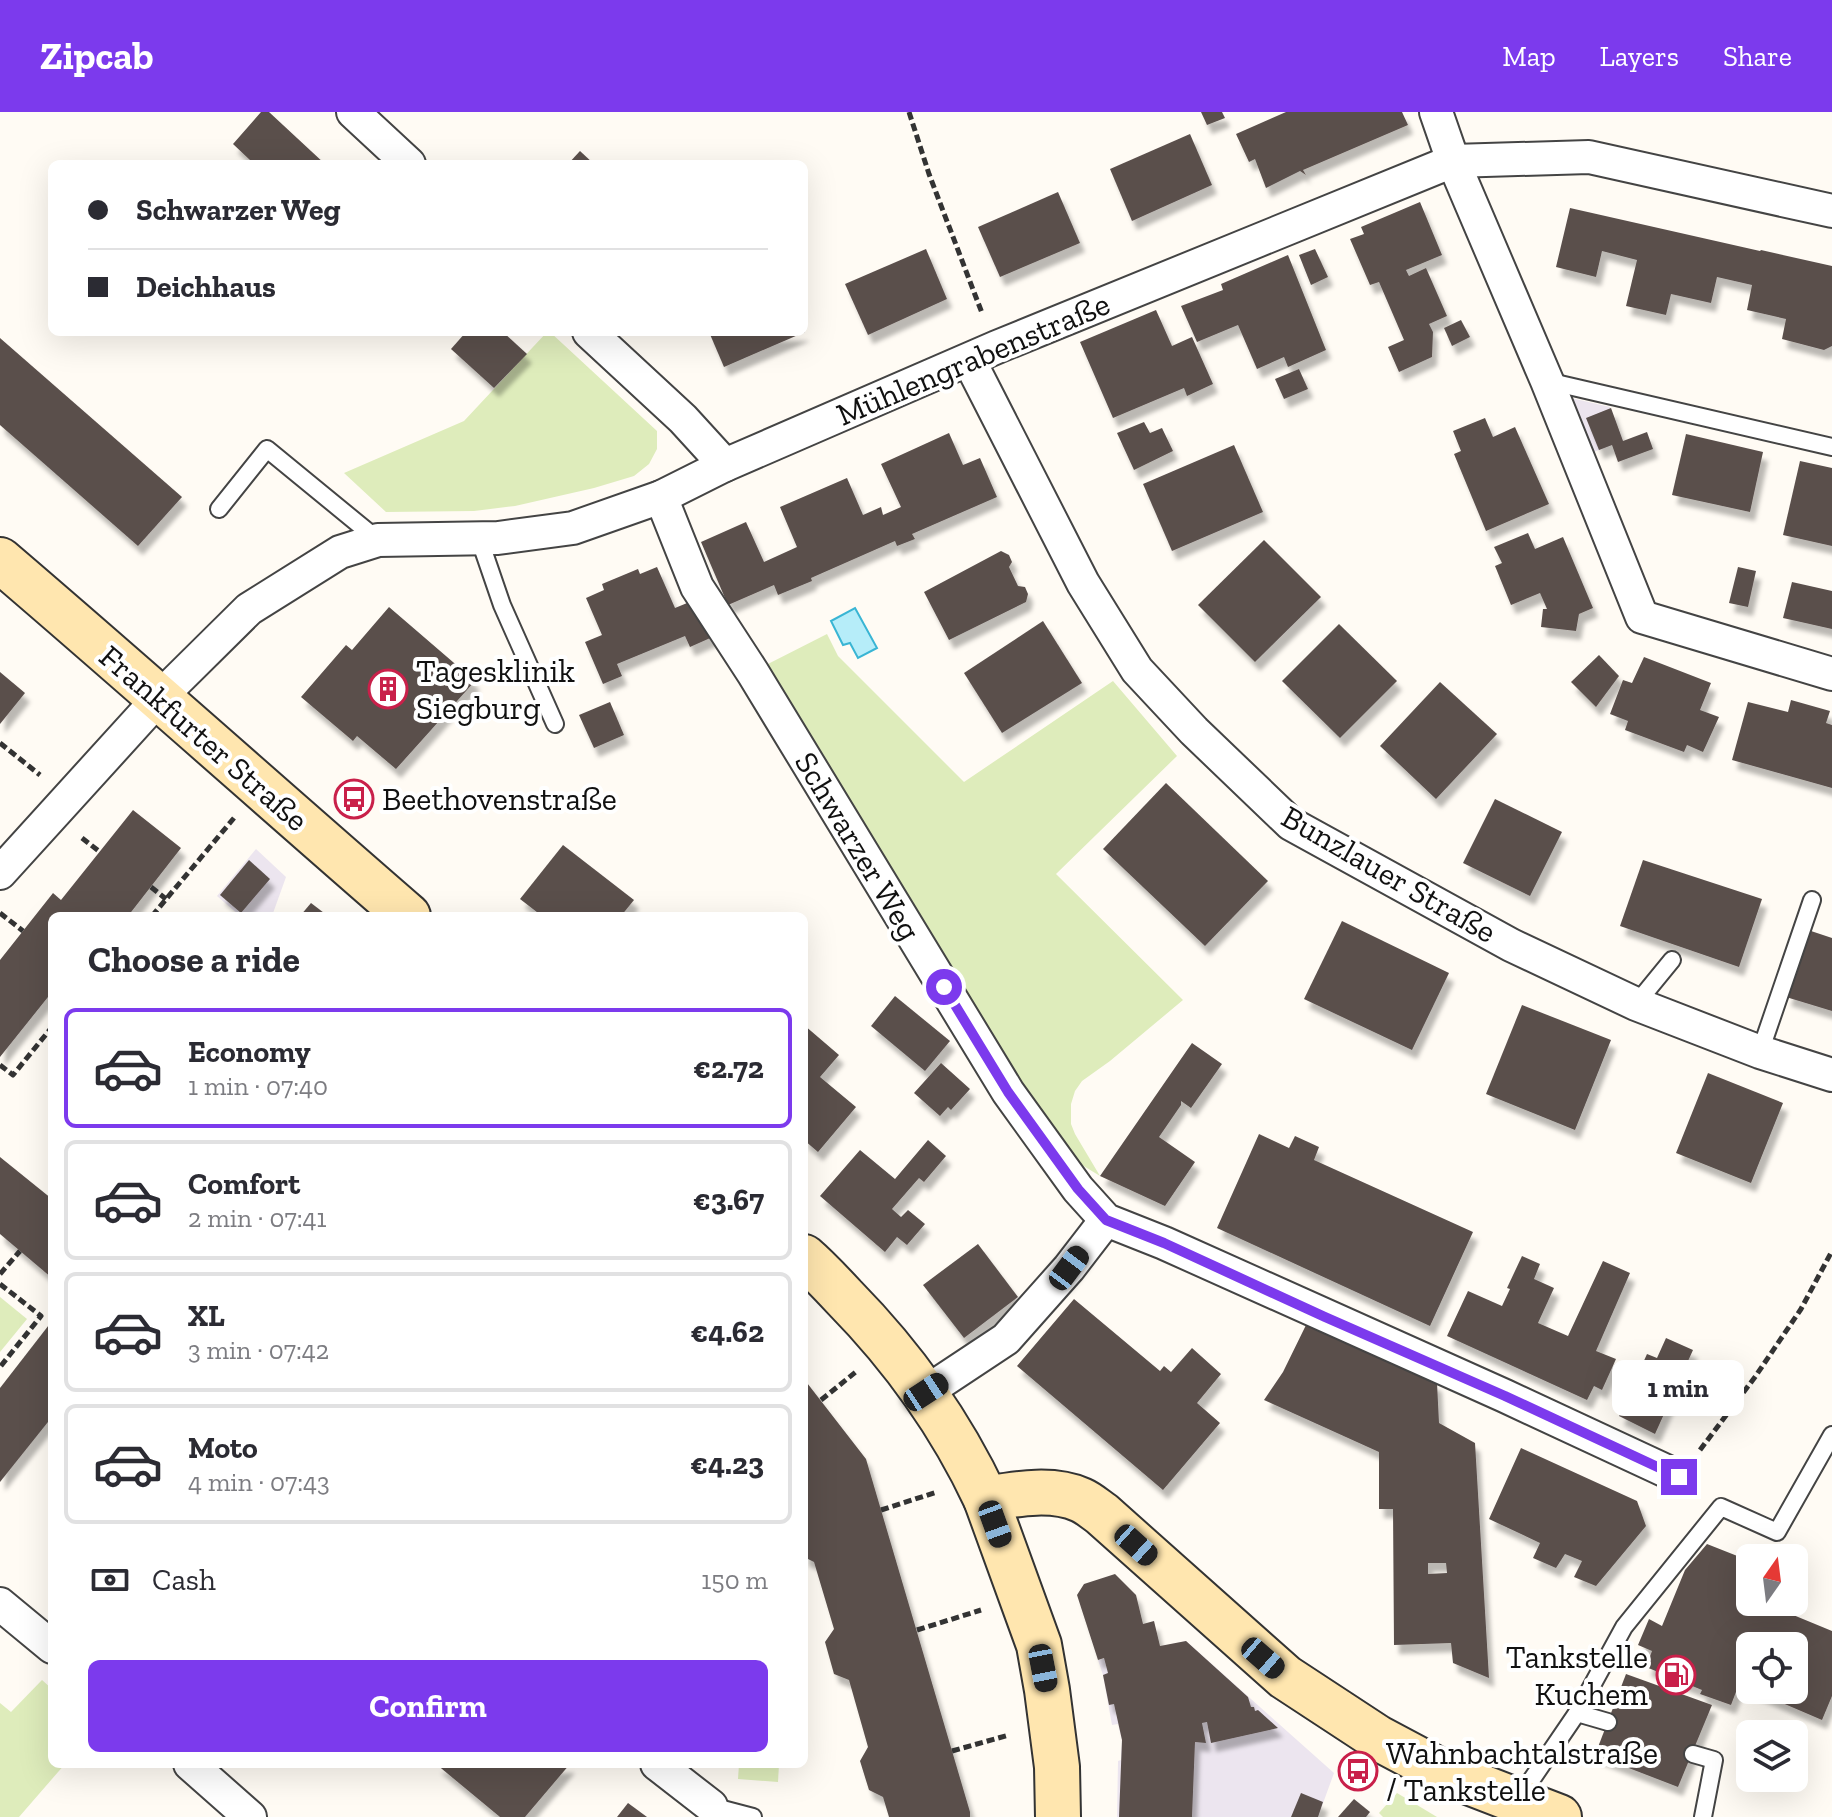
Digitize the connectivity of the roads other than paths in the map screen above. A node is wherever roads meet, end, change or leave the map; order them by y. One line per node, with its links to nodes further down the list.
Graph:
1 (353, 112): 3 (street)
2 (1436, 112): 4 (street)
3 (405, 160)
4 (1453, 161): 5 (street, Mühlengrabenstraße); 7 (street, Mühlengrabenstraße); 8 (street)
5 (1832, 211)
6 (593, 336): 10 (street)
7 (983, 354): 10 (street, Mühlengrabenstraße); 23 (street, Bunzlauer Straße)
8 (1547, 381): 9 (lane); 16 (street)
9 (1832, 447)
10 (725, 465): 11 (street, Mühlengrabenstraße)
11 (661, 497): 13 (street, Mühlengrabenstraße); 26 (street, Schwarzer Weg)
12 (219, 509): 14 (lane)
13 (479, 538): 14 (street, Mühlengrabenstraße); 18 (lane)
14 (378, 540): 17 (street, Mühlengrabenstraße)
15 (0, 560): 17 (main road, Frankfurter Straße)
16 (1832, 674)
17 (159, 698): 19 (street); 21 (main road, Frankfurter Straße)
18 (555, 724)
19 (0, 873)
20 (1812, 900): 24 (lane)
21 (403, 912)
22 (1672, 960): 23 (lane)
23 (1636, 1004): 24 (street, Bunzlauer Straße)
24 (1760, 1052): 25 (street, Bunzlauer Straße)
25 (1832, 1075)
26 (1106, 1220): 28 (street); 30 (street)
27 (808, 1261): 28 (main road)
28 (926, 1392): 31 (main road)
29 (1832, 1435): 34 (lane)
30 (1679, 1477)
31 (982, 1489): 39 (main road); 43 (main road)
32 (0, 1604): 33 (street)
33 (48, 1644)
34 (1577, 1713): 35 (lane); 39 (lane)
35 (1608, 1722)
36 (1693, 1754): 45 (lane)
37 (195, 1768): 41 (street)
38 (669, 1768): 40 (street)
39 (1517, 1802): 44 (main road)
40 (711, 1806): 42 (lane)
41 (250, 1817)
42 (753, 1817)
43 (1058, 1817)
44 (1559, 1817)
45 (1703, 1817)

